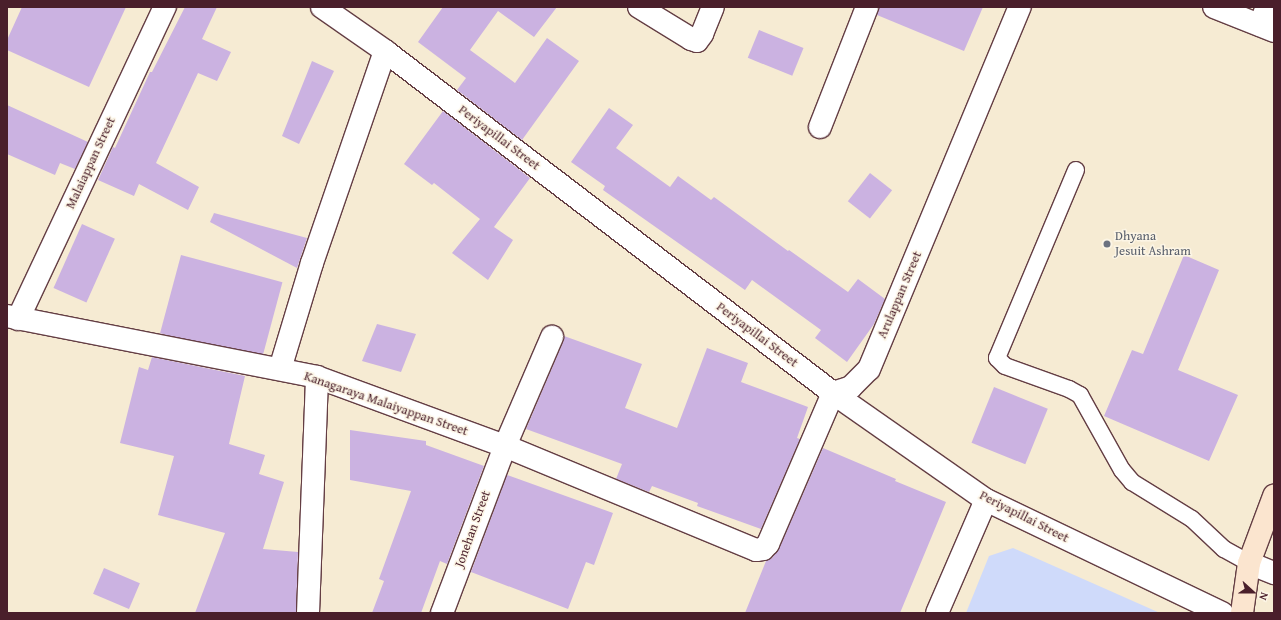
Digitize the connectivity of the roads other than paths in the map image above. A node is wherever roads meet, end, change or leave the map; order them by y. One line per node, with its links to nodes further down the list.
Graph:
1 (165, 7): 12 (street, Malaiappan Street)
2 (322, 7): 9 (street, Periyapillai Street)
3 (639, 7): 4 (street)
4 (713, 7)
5 (867, 7): 10 (street)
6 (1020, 7): 16 (street, Arulappan Street)
7 (1214, 7): 8 (street)
8 (1267, 21)
9 (385, 51): 14 (street); 16 (street, Periyapillai Street)
10 (820, 127)
11 (1076, 170): 20 (lane)
12 (13, 318): 14 (street, Kanagaraya Malaiyappan Street)
13 (552, 337): 17 (street, Jonehan Street)
14 (280, 369): 15 (street, Kanagaraya Malaiyappan Street)
15 (317, 377): 17 (street, Kanagaraya Malaiyappan Street); 22 (street)
16 (833, 393): 17 (street, Kanagaraya Malaiyappan Street); 19 (street, Periyapillai Street)
17 (504, 446): 23 (street, Jonehan Street)
18 (1274, 496): 20 (street)
19 (986, 500): 24 (street); 25 (street, Periyapillai Street)
20 (1249, 562): 21 (street); 26 (street)
21 (1274, 573)
22 (308, 613)
23 (442, 613)
24 (937, 613)
25 (1222, 613)
26 (1242, 613)

